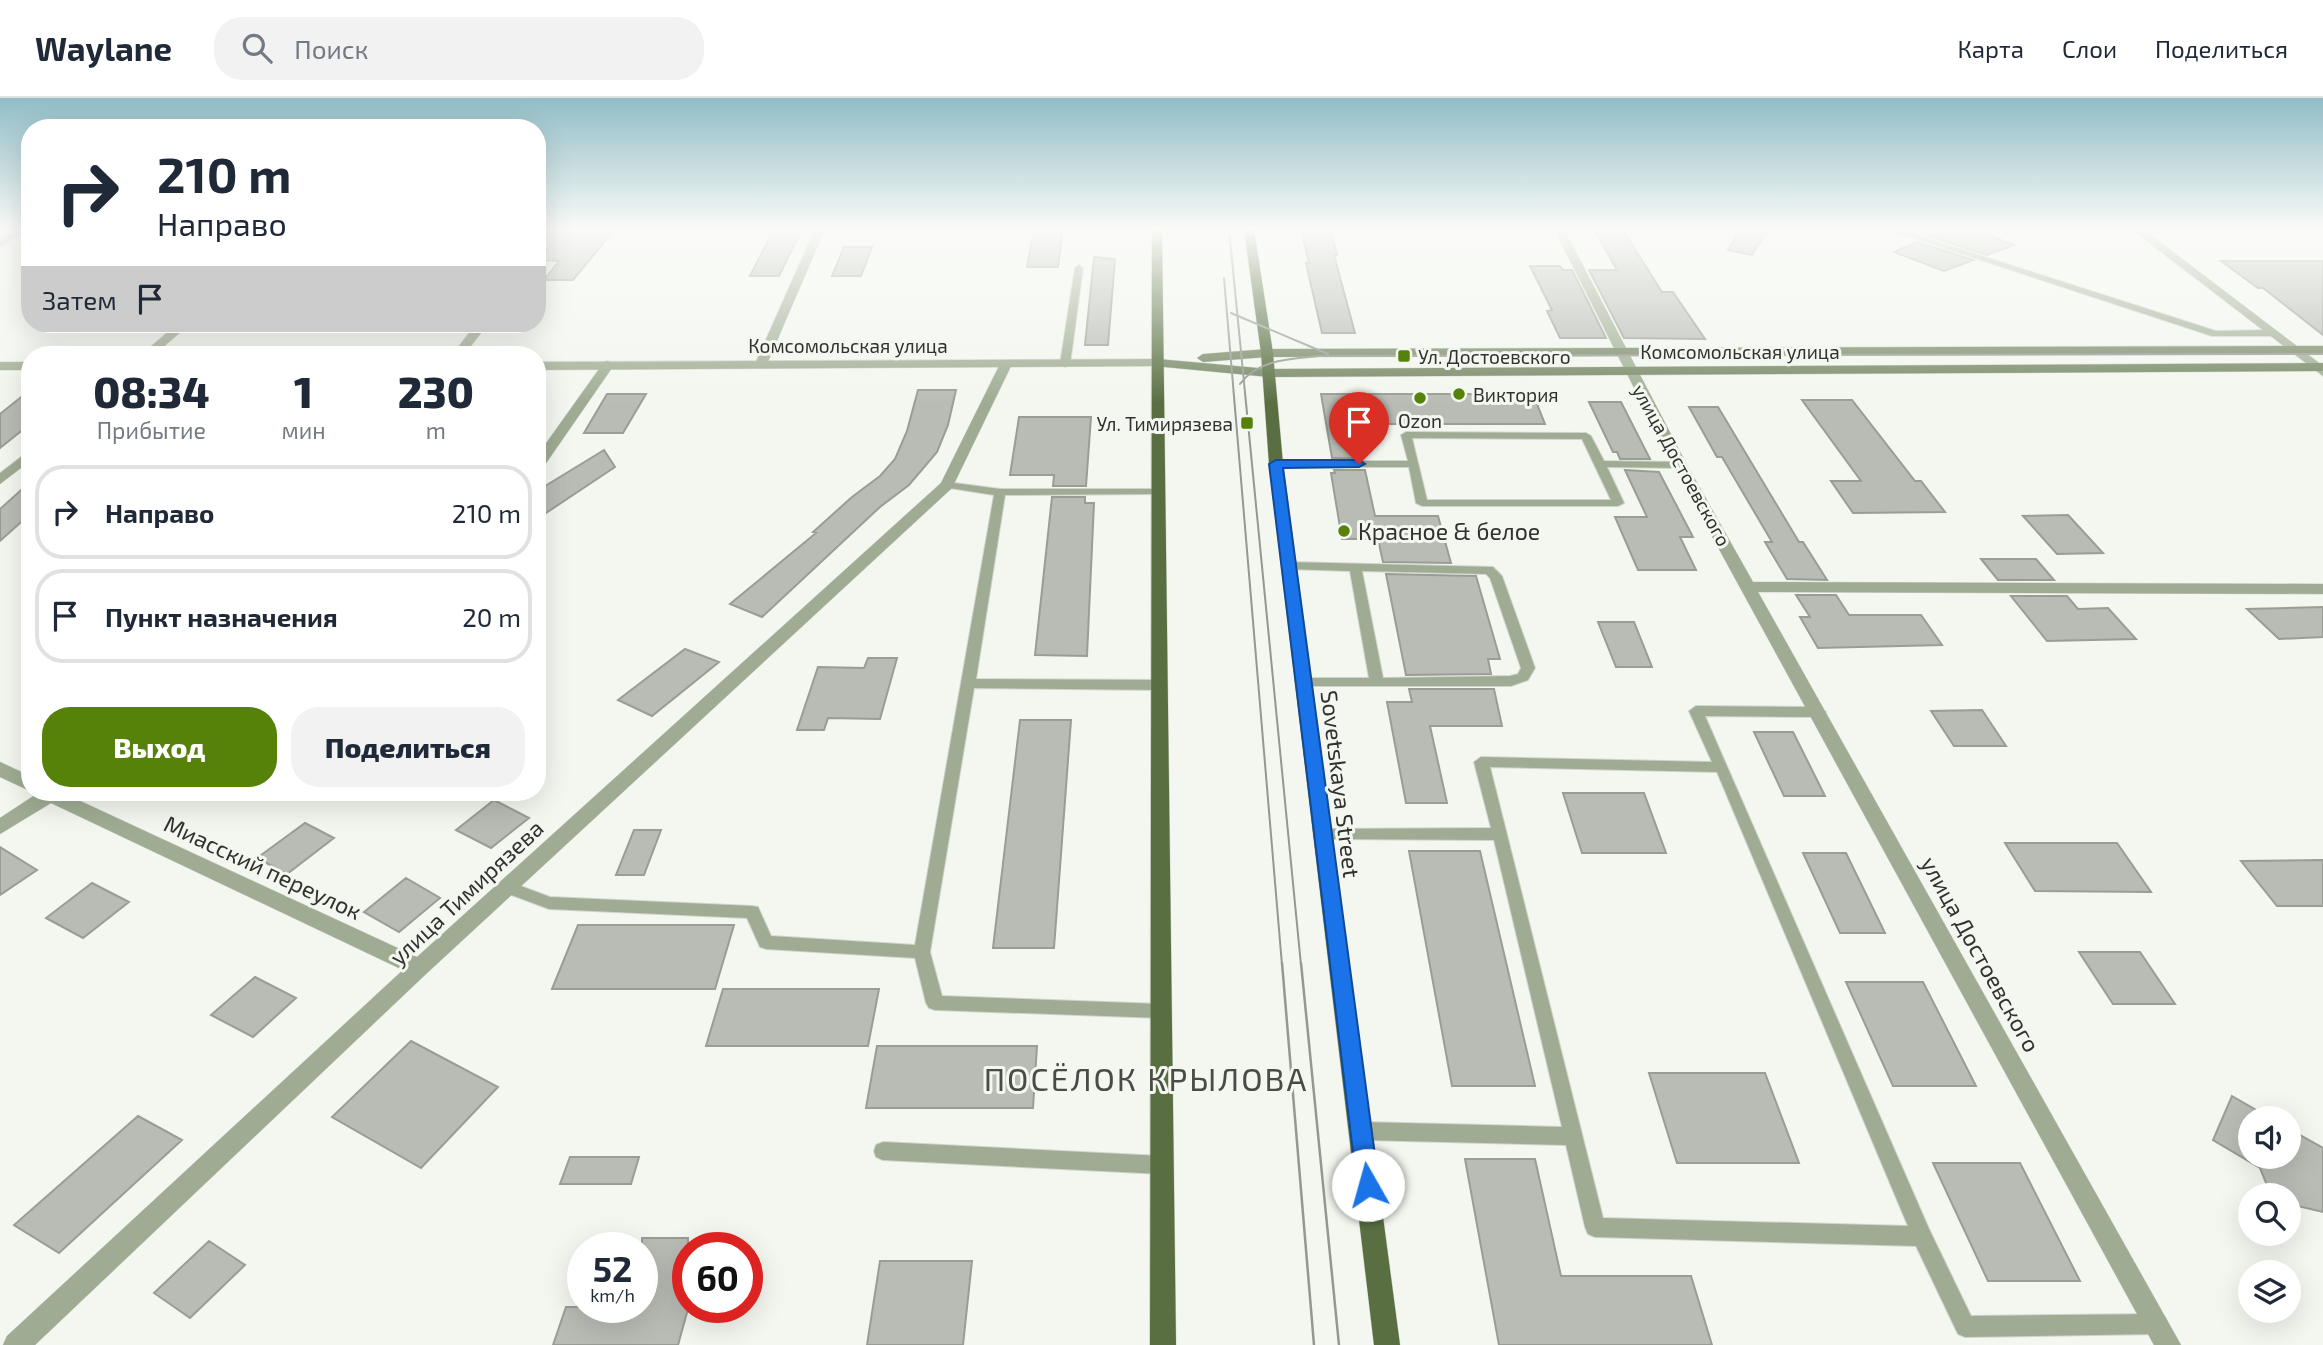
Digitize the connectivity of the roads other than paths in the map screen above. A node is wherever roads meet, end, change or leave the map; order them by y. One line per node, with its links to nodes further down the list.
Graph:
1 (795, 287): 16 (street)
2 (1076, 287): 18 (lane)
3 (1157, 287): 15 (main road)
4 (1258, 287): 14 (main road, Sovetskaya Street)
5 (1590, 287): 13 (street, улица Достоевского)
6 (2070, 287): 9 (lane)
7 (2212, 287): 9 (street)
8 (173, 333): 10 (street)
9 (2272, 333): 11 (street)
10 (158, 346)
11 (2293, 350): 12 (main road, Комсомольская улица); 13 (main road, Комсомольская улица); 23 (street)
12 (2323, 350)
13 (1625, 352): 14 (main road, Комсомольская улица); 24 (street, улица Достоевского)
14 (1267, 353): 15 (main road, Комсомольская улица); 25 (main road, Sovetskaya Street)
15 (1158, 363): 18 (street, Комсомольская улица); 25 (main road, Комсомольская улица); 34 (main road)
16 (761, 364): 17 (street, Комсомольская улица); 22 (street, Комсомольская улица)
17 (1006, 364): 18 (street, Комсомольская улица); 33 (street, улица Тимирязева)
18 (1065, 364)
19 (0, 366): 20 (street)
20 (21, 366)
21 (546, 366): 22 (street, Комсомольская улица)
22 (608, 366): 26 (street)
23 (2321, 369): 24 (main road, Комсомольская улица)
24 (1631, 371): 25 (main road, Комсомольская улица); 31 (street, улица Достоевского)
25 (1269, 373): 28 (main road, Sovetskaya Street)
26 (546, 453)
27 (21, 462): 32 (street)
28 (1276, 464): 29 (lane); 36 (main road, Sovetskaya Street)
29 (1414, 464): 30 (lane); 30 (lane)
30 (1600, 464): 31 (lane)
31 (1680, 465): 38 (street, улица Достоевского)
32 (0, 480)
33 (947, 485): 35 (lane); 53 (street, улица Тимирязева)
34 (1159, 491): 35 (lane); 43 (main road)
35 (1000, 492): 40 (lane)
36 (1289, 566): 37 (lane); 41 (main road, Sovetskaya Street)
37 (1355, 567): 42 (lane); 42 (lane)
38 (1750, 587): 39 (street); 44 (street, улица Достоевского)
39 (2323, 589)
40 (968, 683): 43 (lane); 54 (lane)
41 (1304, 683): 42 (lane); 51 (main road, Sovetskaya Street)
42 (1377, 683)
43 (1160, 685): 56 (main road)
44 (1819, 712): 45 (lane); 62 (street, улица Достоевского)
45 (1723, 767): 52 (lane); 61 (lane)
46 (0, 769): 47 (street)
47 (21, 780)
48 (38, 801): 50 (street)
49 (67, 801): 55 (street, Миасский переулок)
50 (0, 827)
51 (1323, 833): 52 (lane); 57 (main road, Sovetskaya Street)
52 (1500, 834): 58 (lane)
53 (508, 887): 54 (lane); 55 (street, улица Тимирязева)
54 (922, 952): 56 (lane)
55 (419, 968): 63 (street, улица Тимирязева)
56 (1161, 1011): 60 (main road)
57 (1362, 1132): 58 (lane); 65 (main road, Sovetskaya Street)
58 (1573, 1136): 61 (lane)
59 (883, 1152): 60 (lane)
60 (1162, 1165): 64 (main road)
61 (1922, 1237): 62 (lane)
62 (2158, 1324): 66 (street, улица Достоевского)
63 (16, 1345)
64 (1163, 1345)
65 (1387, 1345)
66 (2168, 1345)

